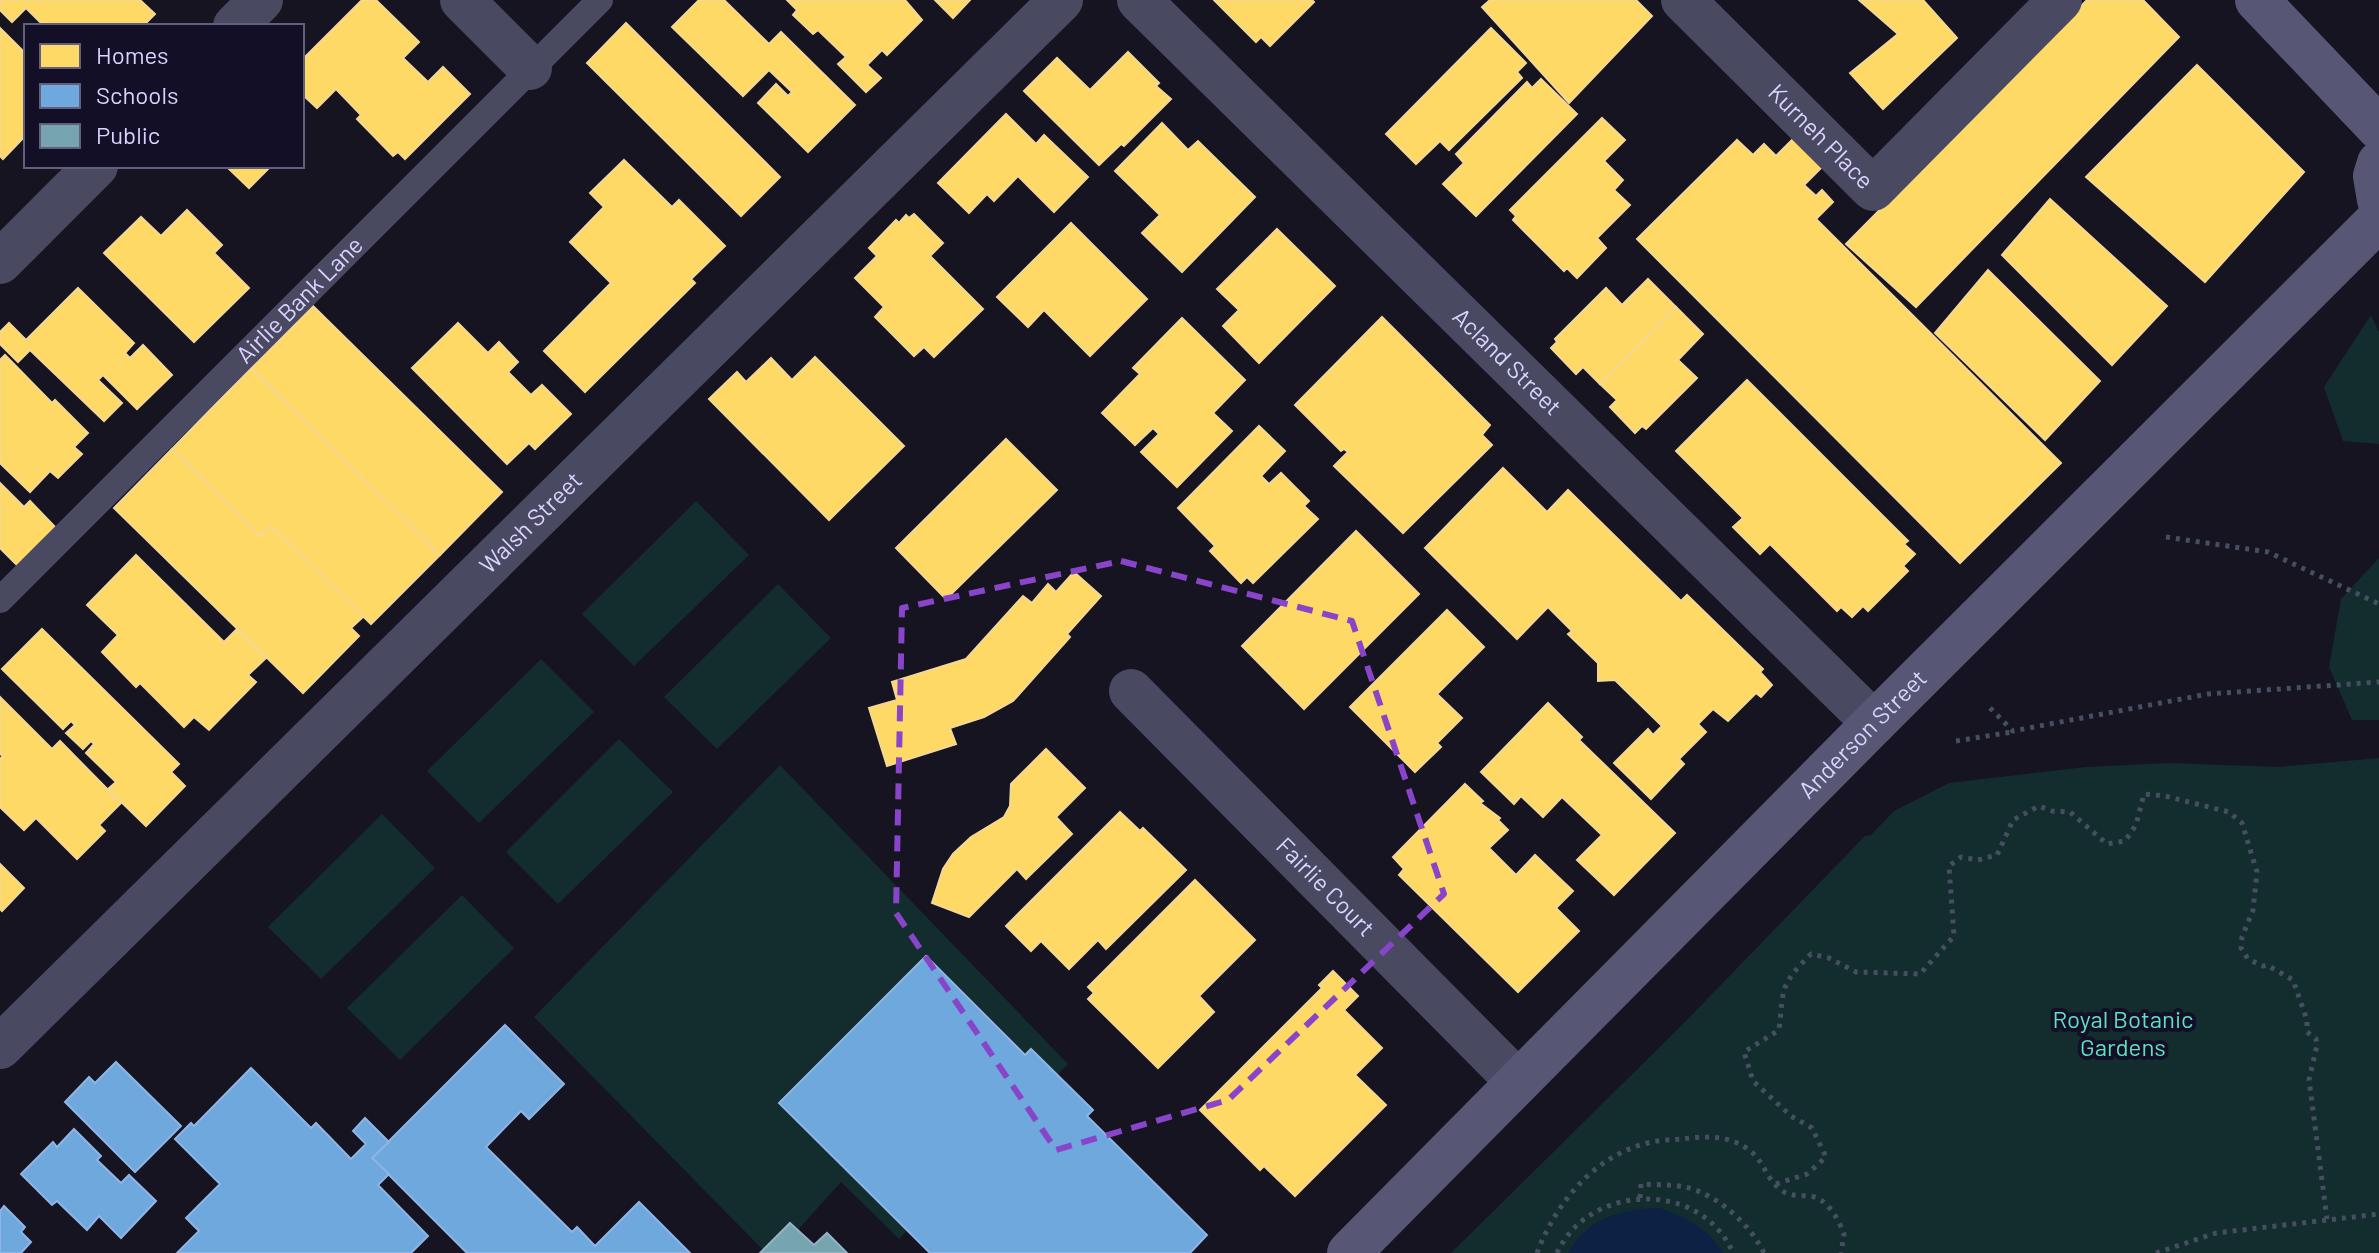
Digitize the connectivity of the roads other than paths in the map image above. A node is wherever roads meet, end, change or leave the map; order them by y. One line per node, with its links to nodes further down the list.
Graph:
1 (261, 0): 9 (street)
2 (462, 0): 10 (street)
3 (600, 0): 10 (lane, Airlie Bank Lane)
4 (1061, 0): 20 (street, Walsh Street)
5 (1139, 0): 19 (street, Acland Street)
6 (1683, 0): 7 (street, Kurneh Place)
7 (2060, 0)
8 (2257, 0): 11 (street)
9 (237, 24)
10 (530, 68): 17 (lane, Airlie Bank Lane)
11 (2379, 128)
12 (2379, 163): 14 (street)
13 (94, 168): 16 (street)
14 (2379, 200)
15 (2379, 219): 19 (street, Anderson Street)
16 (0, 262)
17 (0, 600)
18 (1131, 691): 21 (street, Fairlie Court)
19 (1874, 723): 21 (street, Anderson Street)
20 (0, 1047)
21 (1518, 1082): 22 (street, Anderson Street)
22 (1349, 1253)

